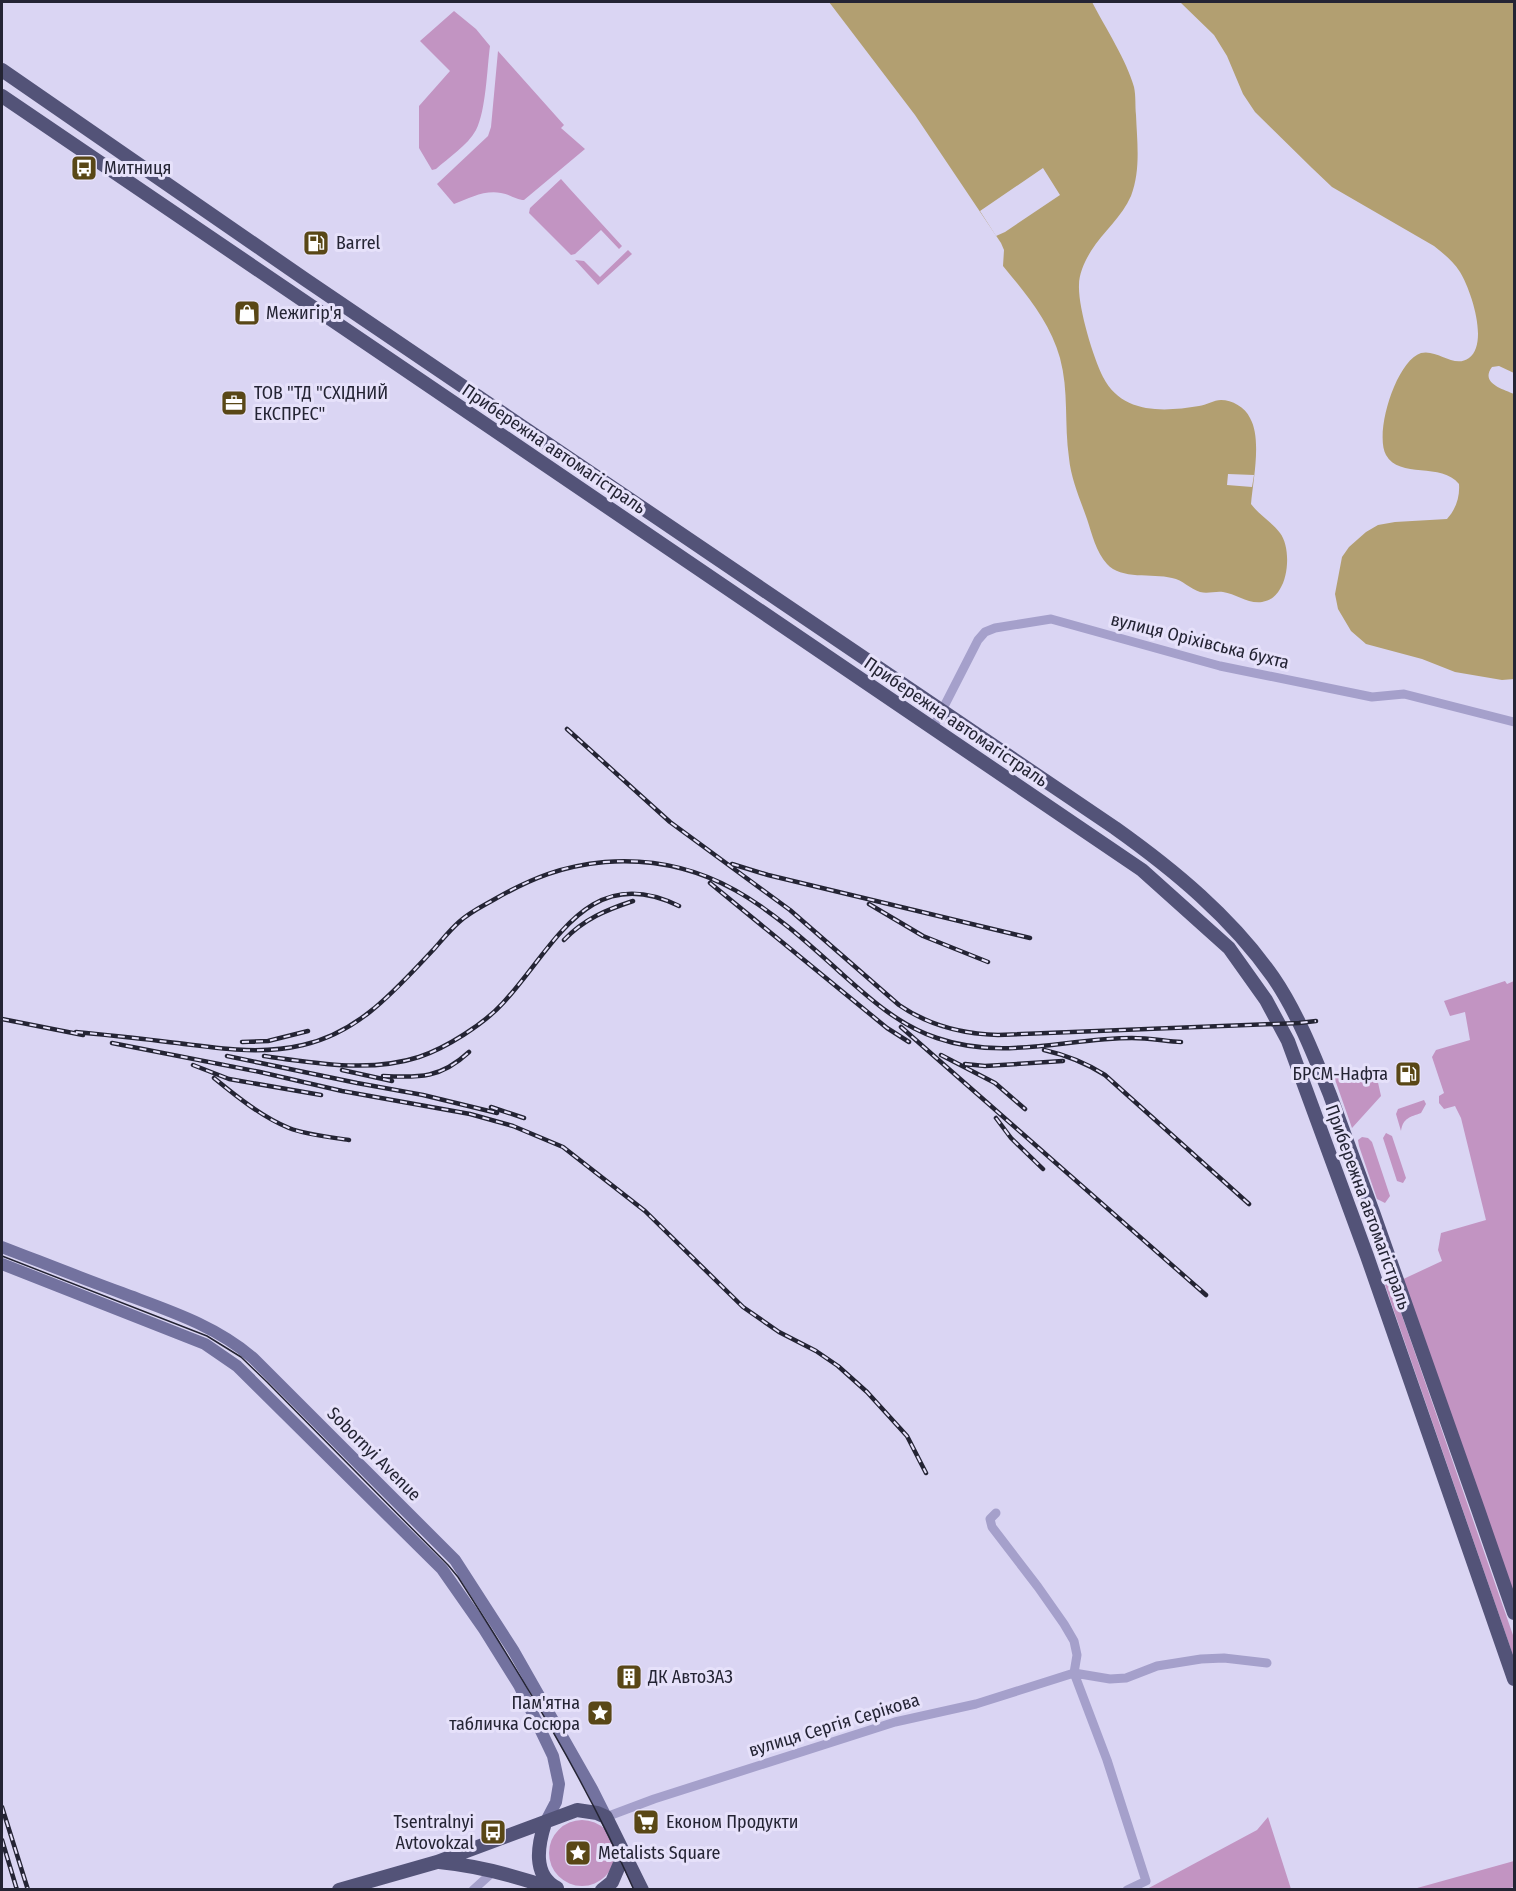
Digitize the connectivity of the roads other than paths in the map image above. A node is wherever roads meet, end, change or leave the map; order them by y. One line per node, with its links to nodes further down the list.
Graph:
1 (2, 70): 3 (main road, Прибережна автомагістраль)
2 (2, 96): 4 (main road, Прибережна автомагістраль)
3 (306, 280): 4 (main road); 5 (main road, Прибережна автомагістраль)
4 (296, 297): 6 (main road, Прибережна автомагістраль)
5 (344, 305): 6 (main road); 7 (main road, Прибережна автомагістраль)
6 (336, 324): 9 (main road, Прибережна автомагістраль)
7 (941, 711): 8 (street, вулиця Оріхівська бухта); 9 (street, вулиця Оріхівська бухта); 11 (main road, Прибережна автомагістраль)
8 (1515, 722)
9 (933, 728): 12 (main road, Прибережна автомагістраль)
10 (2, 1247): 16 (main road, Sobornyi Avenue)
11 (1386, 1248): 12 (main road); 14 (main road, Прибережна автомагістраль)
12 (1367, 1256): 15 (main road, Прибережна автомагістраль)
13 (2, 1264): 17 (main road, Sobornyi Avenue)
14 (1397, 1282): 15 (main road); 19 (main road, Прибережна автомагістраль)
15 (1378, 1289): 22 (main road, Прибережна автомагістраль)
16 (217, 1332): 17 (main road); 23 (main road, Sobornyi Avenue)
17 (209, 1347): 24 (main road, Sobornyi Avenue)
18 (996, 1513): 21 (street)
19 (1515, 1613)
20 (1267, 1663): 21 (street)
21 (1074, 1673): 23 (street, вулиця Сергія Серікова); 33 (street)
22 (1515, 1679)
23 (606, 1817): 24 (main road); 25 (main road)
24 (545, 1823): 26 (main road); 30 (main road)
25 (624, 1854): 31 (main road); 32 (main road)
26 (437, 1862): 27 (main road); 28 (main road)
27 (494, 1871): 29 (street); 30 (main road)
28 (339, 1890)
29 (473, 1890)
30 (558, 1890)
31 (602, 1890)
32 (642, 1890)
33 (1127, 1890)

